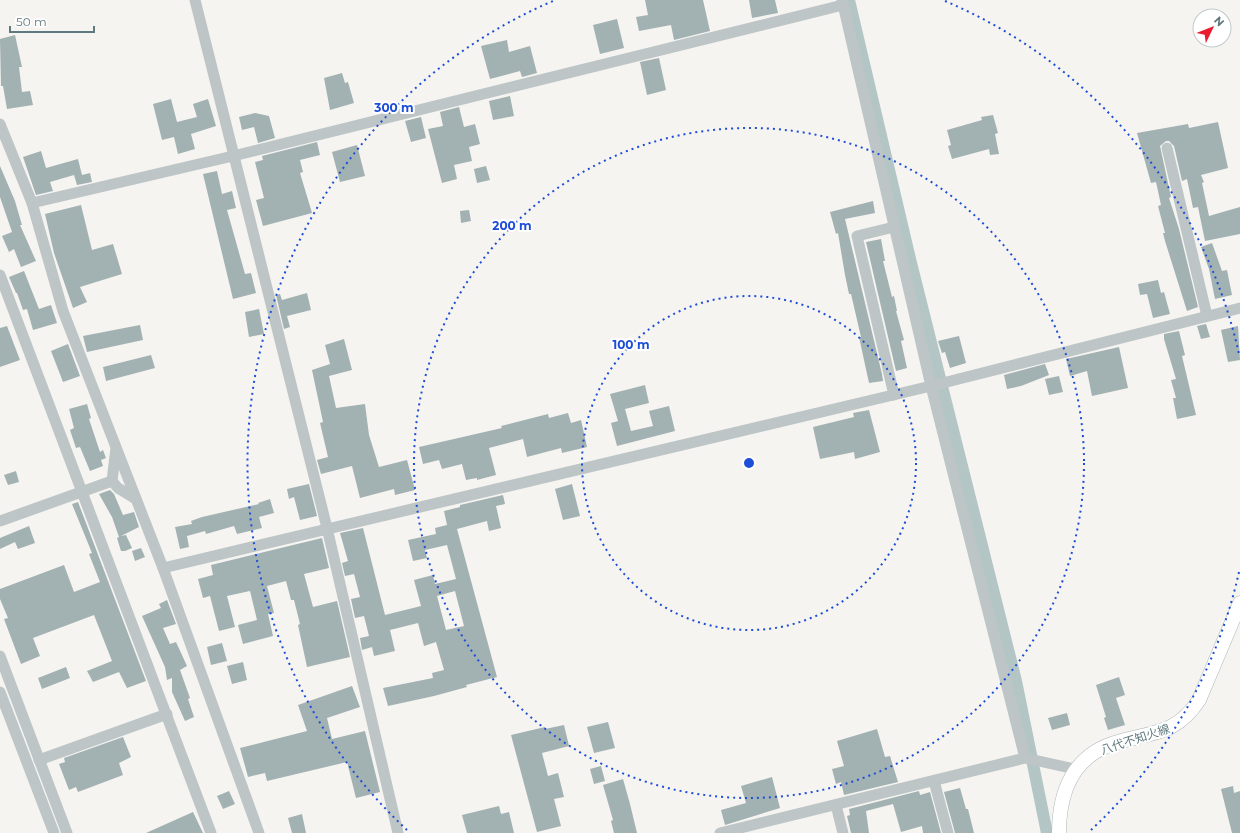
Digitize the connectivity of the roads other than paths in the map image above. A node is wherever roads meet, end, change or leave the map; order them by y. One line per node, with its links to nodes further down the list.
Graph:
1 (195, 0): 5 (street)
2 (842, 2): 5 (street); 7 (street)
3 (0, 124): 6 (street)
4 (1167, 148): 10 (street)
5 (233, 156): 6 (street); 18 (street)
6 (32, 203): 13 (street)
7 (894, 227): 11 (street); 12 (street)
8 (0, 275): 15 (street)
9 (1240, 308): 10 (street)
10 (1207, 316): 11 (street)
11 (930, 386): 12 (street); 24 (street)
12 (894, 394): 18 (street)
13 (116, 447): 14 (street); 16 (street)
14 (112, 482): 15 (street); 16 (street)
15 (81, 492): 17 (street); 23 (street)
16 (136, 499): 19 (street)
17 (0, 521)
18 (327, 528): 19 (street); 33 (street)
19 (163, 568): 32 (street)
20 (1240, 603): 26 (main road, 八代不知火線)
21 (0, 656): 25 (street)
22 (0, 692): 29 (street)
23 (167, 714): 25 (street); 31 (street)
24 (1026, 758): 26 (street); 27 (street)
25 (39, 760): 30 (street)
26 (1075, 769): 37 (main road, 八代不知火線)
27 (934, 781): 28 (street); 36 (street)
28 (836, 805): 34 (street); 35 (street)
29 (54, 833)
30 (67, 833)
31 (211, 833)
32 (259, 833)
33 (398, 833)
34 (720, 833)
35 (843, 833)
36 (948, 833)
37 (1059, 833)

